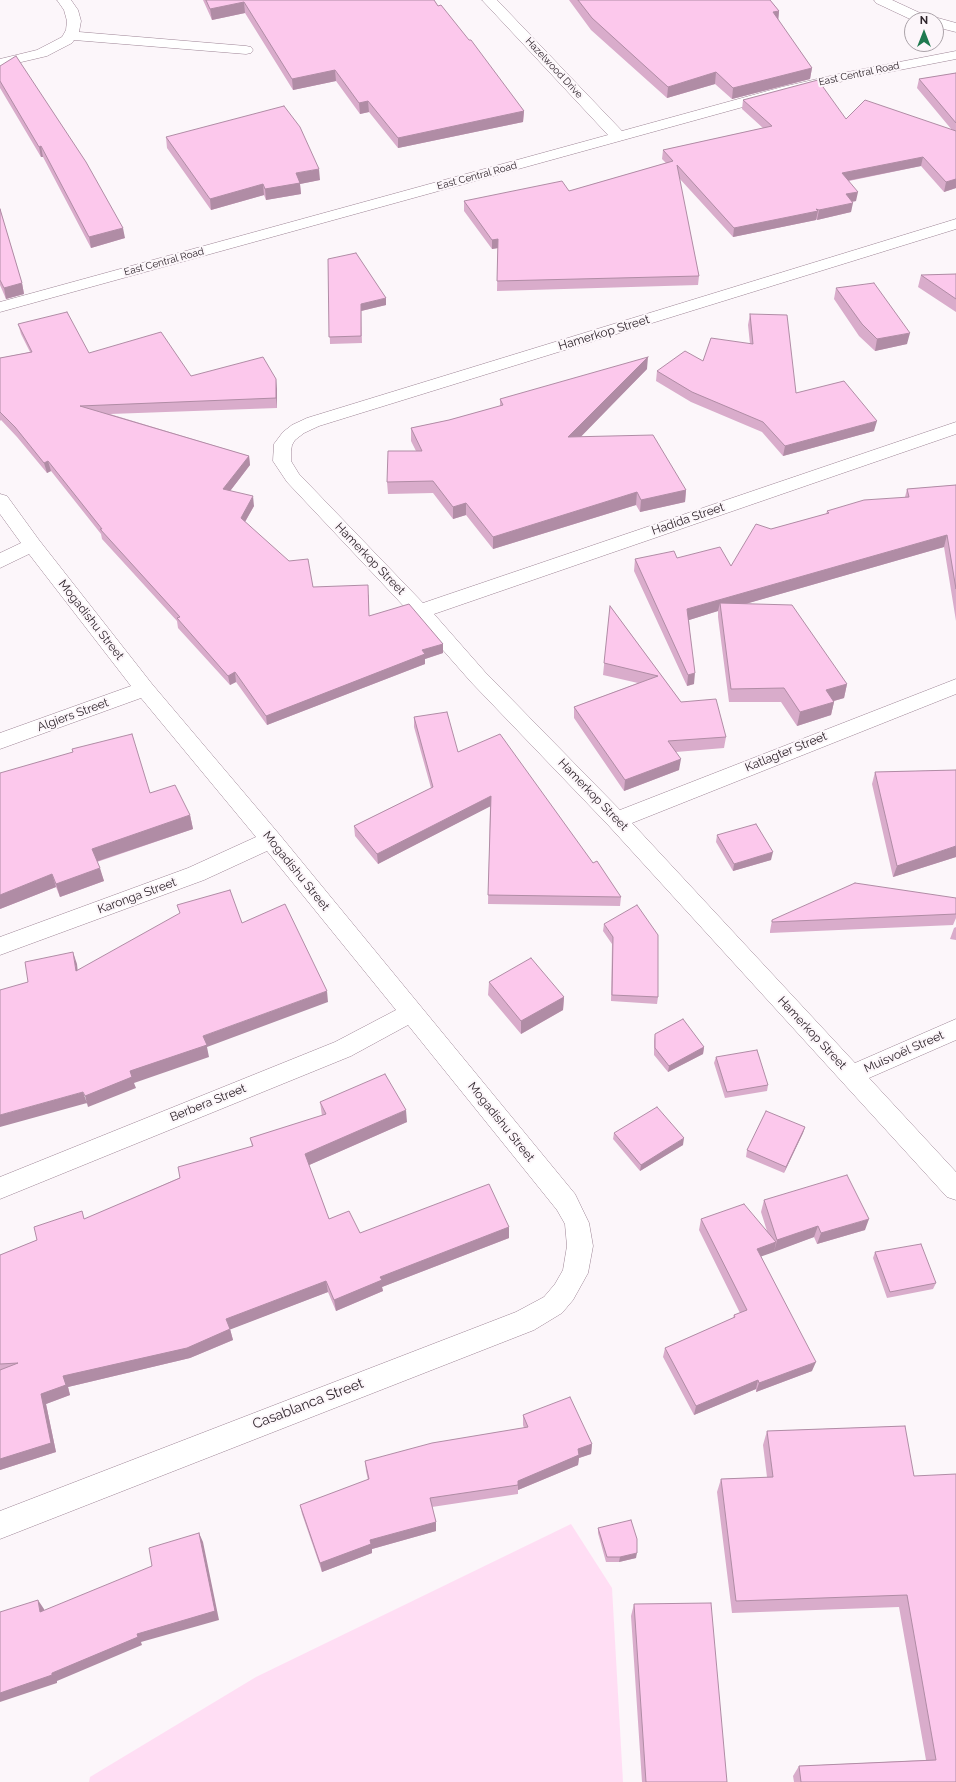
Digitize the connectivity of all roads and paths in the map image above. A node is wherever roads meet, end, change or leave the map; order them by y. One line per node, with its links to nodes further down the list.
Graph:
1 (64, 0): 7 (street)
2 (489, 0): 11 (street, Hazelwood Drive)
3 (881, 0): 4 (street)
4 (906, 12)
5 (944, 24): 6 (street)
6 (956, 28)
7 (69, 35): 8 (street); 10 (street)
8 (246, 50)
9 (956, 55): 11 (street, East Central Road)
10 (0, 63)
11 (619, 137): 13 (street, East Central Road)
12 (956, 224): 18 (street, Hamerkop Street)
13 (0, 307)
14 (956, 428): 18 (street, Hadida Street)
15 (0, 500): 16 (street, Mogadishu Street)
16 (32, 545): 17 (street); 20 (street, Mogadishu Street)
17 (0, 561)
18 (420, 611): 22 (street, Hamerkop Street)
19 (956, 686): 22 (street, Katlagter Street)
20 (145, 689): 21 (street, Algiers Street); 23 (street, Mogadishu Street)
21 (0, 741)
22 (617, 820): 27 (street, Hamerkop Street)
23 (271, 840): 24 (street, Karonga Street); 25 (street, Mogadishu Street)
24 (0, 946)
25 (412, 1012): 28 (street, Berbera Street); 30 (street, Mogadishu Street)
26 (956, 1029): 27 (street, Muisvoël Street)
27 (852, 1076): 29 (street, Hamerkop Street)
28 (0, 1188)
29 (956, 1189)
30 (580, 1246): 31 (street, Casablanca Street)
31 (0, 1525)

